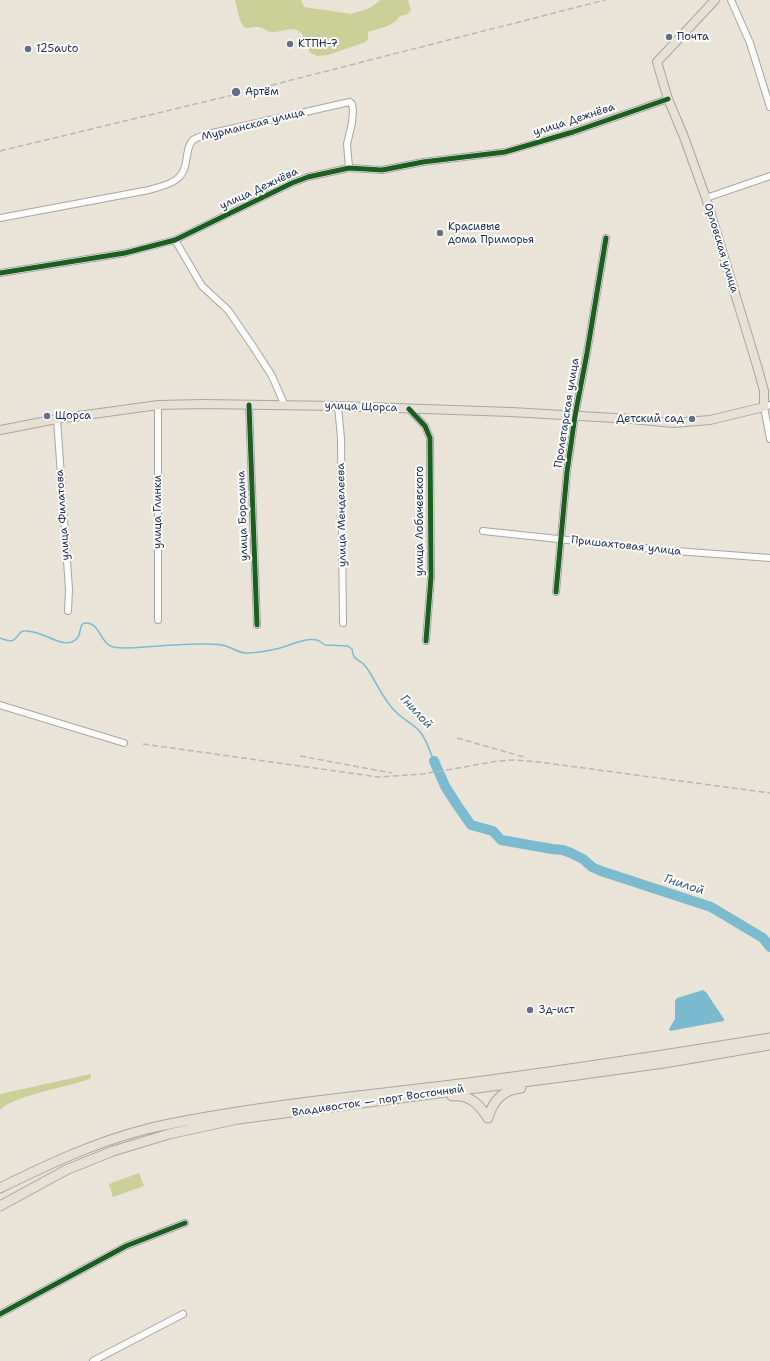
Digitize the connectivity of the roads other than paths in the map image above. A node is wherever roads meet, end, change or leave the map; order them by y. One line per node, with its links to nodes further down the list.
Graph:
1 (715, 0): 3 (main road, Орловская улица)
2 (731, 0): 4 (street)
3 (668, 99): 5 (street, улица Дежнёва); 7 (main road, Орловская улица)
4 (770, 107)
5 (349, 168): 8 (street, Мурманская улица); 10 (street, улица Дежнёва)
6 (770, 176): 7 (street)
7 (706, 198): 16 (main road, Орловская улица)
8 (0, 218)
9 (606, 238): 18 (street, Пролетарская улица)
10 (175, 240): 11 (street, улица Дежнёва); 14 (street)
11 (0, 273)
12 (158, 405): 13 (main road, улица Щорса); 19 (main road, улица Щорса); 27 (street, улица Глинки)
13 (249, 405): 14 (main road, улица Щорса); 29 (street, улица Бородина)
14 (285, 406): 15 (main road, улица Щорса)
15 (338, 406): 17 (main road, улица Щорса); 28 (street, улица Менделеева)
16 (767, 406): 18 (main road, улица Щорса); 21 (street, Орловская улица)
17 (409, 409): 18 (main road, улица Щорса); 30 (street, улица Лобачевского)
18 (575, 416): 23 (street, Пролетарская улица)
19 (57, 419): 20 (main road, улица Щорса); 26 (street, улица Филатова)
20 (0, 430)
21 (770, 438)
22 (483, 531): 23 (street, Пришахтовая улица)
23 (562, 540): 24 (street, Пришахтовая улица); 25 (street, Пролетарская улица)
24 (770, 558)
25 (556, 592)
26 (68, 611)
27 (158, 620)
28 (343, 623)
29 (256, 626)
30 (426, 641)
31 (0, 704): 32 (street)
32 (124, 743)
33 (770, 1038): 37 (highway, Владивосток — порт Восточный)
34 (770, 1045): 35 (highway, Владивосток — порт Восточный)
35 (577, 1075): 36 (highway, Владивосток — порт Восточный); 36 (highway)
36 (395, 1100): 38 (highway, Владивосток — порт Восточный)
37 (0, 1188)
38 (0, 1206)
39 (185, 1223): 40 (street)
40 (0, 1314)
41 (183, 1314): 42 (street)
42 (93, 1361)

